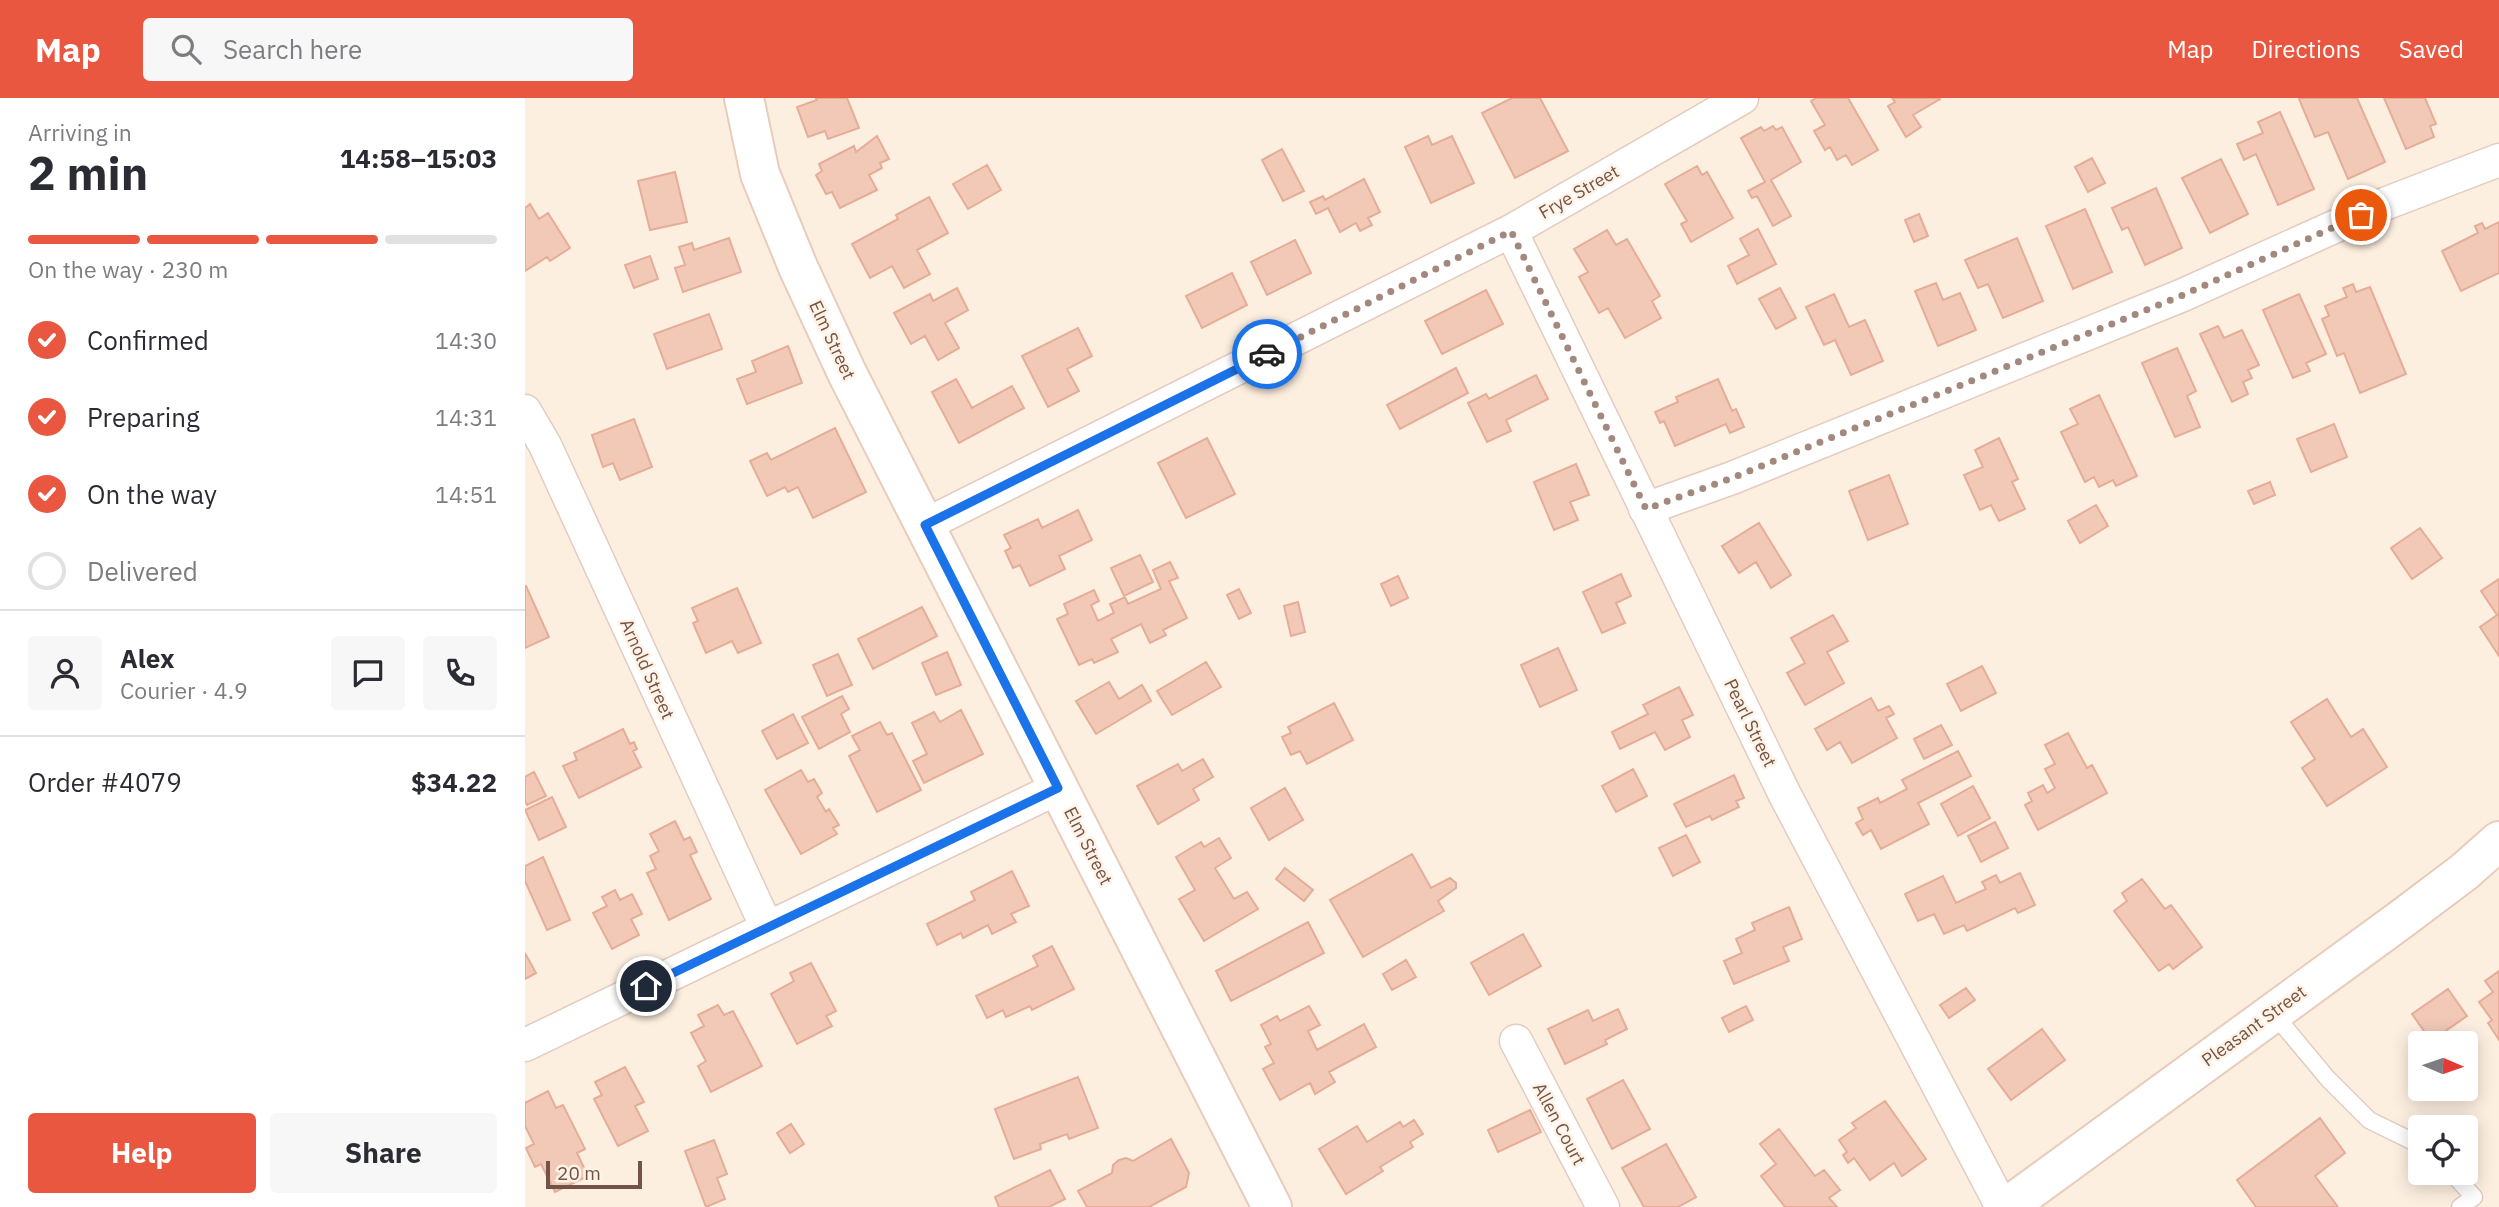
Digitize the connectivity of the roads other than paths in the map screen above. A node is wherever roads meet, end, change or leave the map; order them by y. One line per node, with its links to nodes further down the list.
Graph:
1 (744, 98): 7 (street, Elm Street)
2 (1742, 98): 4 (street, Frye Street)
3 (2499, 160): 6 (street)
4 (1511, 231): 6 (street, Pearl Street); 7 (street, Frye Street)
5 (525, 411): 10 (street, Arnold Street)
6 (1646, 509): 18 (street, Pearl Street)
7 (925, 525): 8 (street, Elm Street)
8 (1058, 788): 10 (street); 16 (street, Elm Street)
9 (2499, 841): 11 (street, Pleasant Street)
10 (767, 928): 13 (street)
11 (2273, 1013): 14 (lane); 18 (street, Pleasant Street)
12 (1515, 1041): 17 (street, Allen Court)
13 (525, 1045)
14 (2408, 1139)
15 (2463, 1185): 19 (lane)
16 (1272, 1207)
17 (1603, 1207)
18 (2004, 1207)
19 (2460, 1207)

